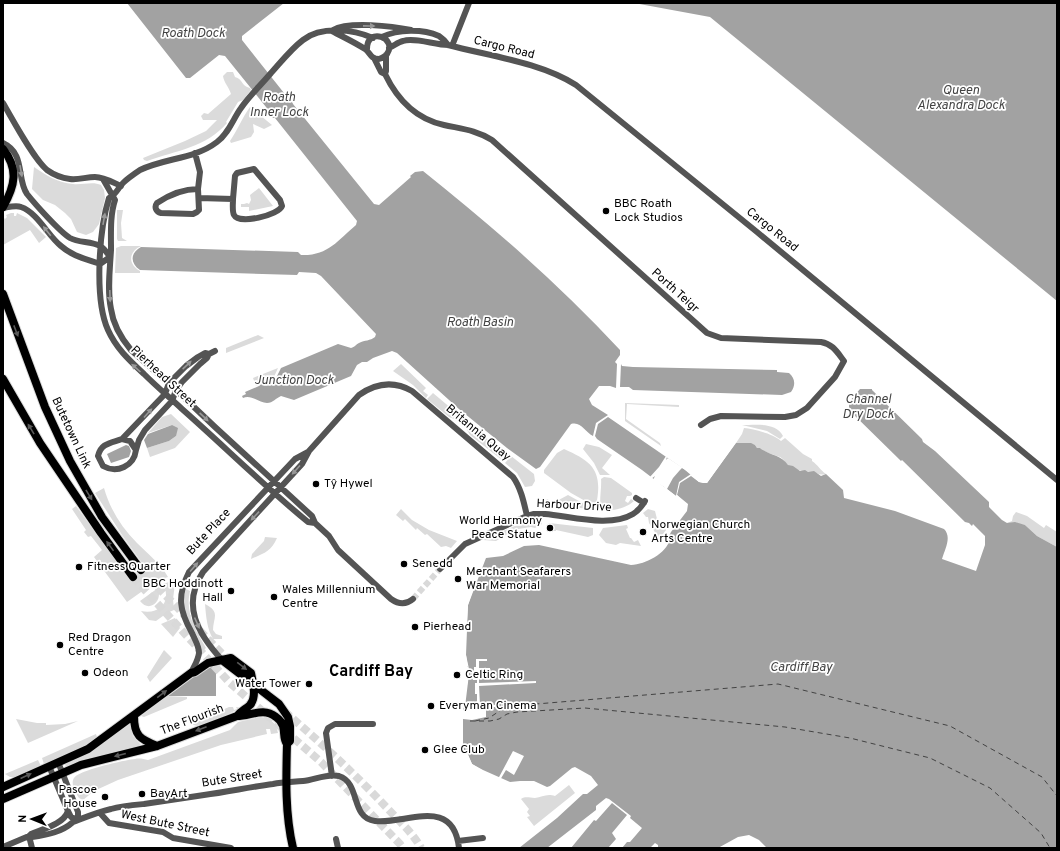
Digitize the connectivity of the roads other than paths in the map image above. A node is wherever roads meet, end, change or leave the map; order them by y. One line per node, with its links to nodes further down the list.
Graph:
1 (469, 3): 6 (street)
2 (411, 30): 3 (street, one-way to 2); 4 (street); 6 (street)
3 (332, 31): 5 (street); 8 (street); 15 (street)
4 (382, 37): 5 (street); 7 (street)
5 (373, 38): 8 (street)
6 (450, 45): 7 (street); 38 (street, Cargo Road)
7 (389, 48): 9 (street)
8 (367, 50): 10 (street)
9 (386, 55): 10 (street); 11 (street)
10 (374, 58): 11 (street, Porth Teigr)
11 (385, 74): 33 (street, Porth Teigr)
12 (3, 103): 16 (street)
13 (3, 143): 23 (street, one-way to 23)
14 (3, 149): 22 (main road)
15 (195, 153): 17 (street); 18 (street)
16 (103, 179): 17 (street); 19 (street)
17 (121, 186): 19 (street)
18 (198, 189): 20 (street); 20 (street)
19 (114, 196): 23 (street, Pierhead Street, one-way to 19); 24 (street, Pierhead Street)
20 (199, 198): 21 (street)
21 (233, 199): 21 (street)
22 (3, 207): 25 (street, one-way to 22)
23 (101, 246): 24 (street); 25 (street, Pierhead Street)
24 (110, 257): 25 (street); 28 (street, Pierhead Street, one-way to 28)
25 (100, 264): 31 (street, Pierhead Street, one-way to 25)
26 (3, 294): 46 (main road, Butetown Link, one-way to 46)
27 (3, 379): 47 (main road, one-way to 27)
28 (169, 384): 30 (street, Pierhead Street); 30 (street, one-way to 30); 31 (street)
29 (394, 384): 36 (street, Bute Place); 43 (street, Britannia Quay)
30 (176, 390): 32 (street); 37 (street, Pierhead Street, one-way to 37)
31 (165, 394): 32 (street, Pierhead Street); 34 (street, one-way to 31)
32 (172, 401): 35 (street); 39 (street, Pierhead Street)
33 (702, 425)
34 (122, 439): 35 (street); 35 (street)
35 (136, 450)
36 (309, 451): 37 (street, Bute Place); 40 (street, Bute Place, one-way to 40)
37 (274, 480): 39 (street, Bute Place); 40 (street, Pierhead Street)
38 (1057, 480)
39 (268, 487): 41 (street, Pierhead Street); 50 (street, Bute Place, one-way to 39)
40 (281, 487): 41 (street, Bute Place); 44 (street, Pierhead Street)
41 (275, 494): 44 (street, Pierhead Street); 49 (street, Bute Place, one-way to 49)
42 (636, 498): 43 (street, Harbour Drive)
43 (527, 516): 45 (street, Harbour Drive)
44 (315, 523): 48 (street, Pierhead Street)
45 (440, 569)
46 (141, 570)
47 (133, 577)
48 (414, 599)
49 (222, 660): 50 (main road); 51 (main road, one-way to 51)
50 (191, 673): 52 (main road, one-way to 50)
51 (253, 684): 53 (main road, The Flourish); 55 (main road)
52 (134, 716): 56 (main road, The Flourish); 57 (main road)
53 (237, 716): 55 (main road); 56 (main road, The Flourish, one-way to 56)
54 (373, 724): 60 (street)
55 (287, 744): 62 (main road)
56 (157, 746): 59 (main road, one-way to 59)
57 (58, 762): 58 (main road); 59 (street)
58 (49, 766): 61 (street); 63 (main road, one-way to 58)
59 (62, 773): 61 (main road); 67 (street)
60 (332, 776): 62 (street, Bute Street); 72 (street, Bute Street)
61 (54, 777): 64 (main road); 65 (street)
62 (286, 783): 66 (street, Bute Street); 76 (main road)
63 (3, 786)
64 (3, 799)
65 (68, 811): 67 (street); 68 (street, Bute Street)
66 (100, 813): 67 (street, Bute Street); 71 (street, West Bute Street)
67 (78, 820): 68 (street, Bute Street)
68 (29, 836): 73 (street, Bute Street); 74 (street)
69 (483, 838): 72 (street)
70 (336, 839): 77 (street)
71 (195, 845): 75 (street, West Bute Street)
72 (459, 845)
73 (3, 847)
74 (32, 848)
75 (230, 848)
76 (293, 848)
77 (338, 848)

